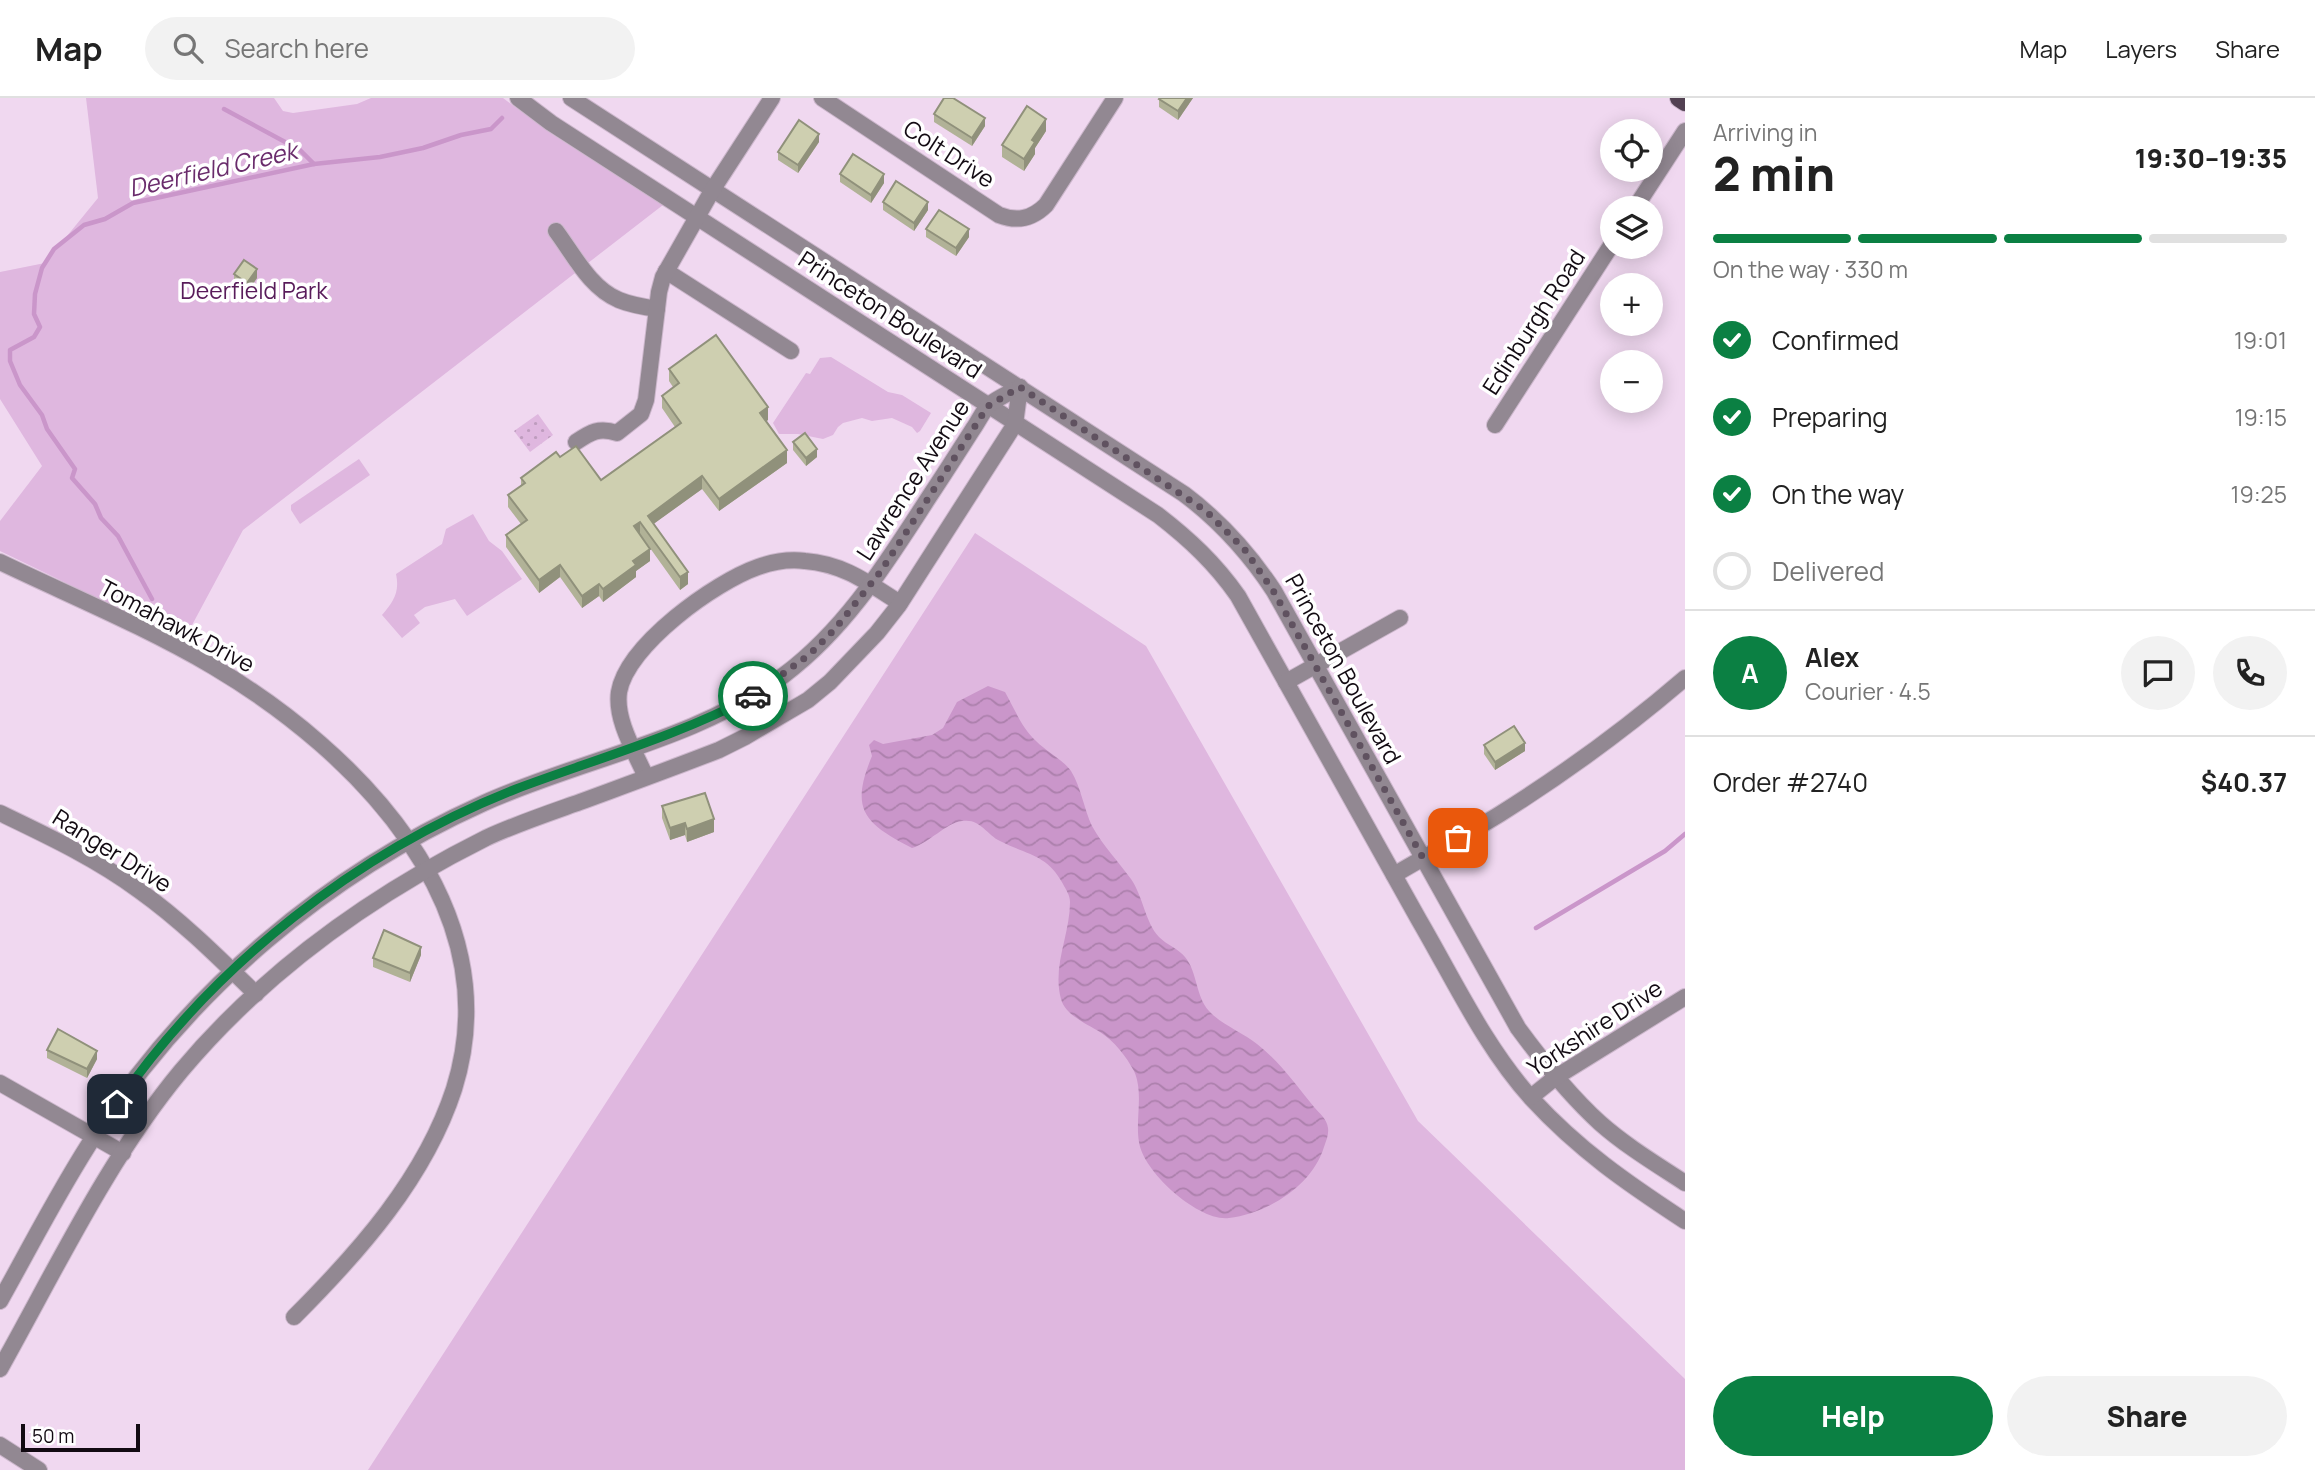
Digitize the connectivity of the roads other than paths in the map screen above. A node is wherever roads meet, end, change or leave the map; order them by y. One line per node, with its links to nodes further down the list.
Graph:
1 (517, 98): 11 (street, Princeton Boulevard)
2 (571, 98): 9 (street, Princeton Boulevard)
3 (772, 98): 9 (street)
4 (822, 98): 5 (street, Colt Drive)
5 (1115, 98)
6 (1679, 98): 7 (main road)
7 (1685, 102)
8 (1685, 131): 10 (street)
9 (713, 189): 11 (street); 17 (street, Princeton Boulevard)
10 (1643, 196)
11 (696, 216): 14 (street); 18 (street, Princeton Boulevard)
12 (556, 230): 15 (street)
13 (1602, 259): 20 (street, Edinburgh Road)
14 (667, 271): 15 (street); 16 (street)
15 (657, 309): 21 (street)
16 (791, 351)
17 (1020, 387): 18 (street, Lawrence Avenue); 19 (street); 26 (street, Princeton Boulevard)
18 (988, 406): 19 (street, Princeton Boulevard); 23 (street, Lawrence Avenue)
19 (1015, 424): 24 (street); 28 (street, Princeton Boulevard)
20 (1495, 425)
21 (576, 442)
22 (0, 562): 32 (street, Tomahawk Drive)
23 (871, 584): 24 (street); 29 (street, Lawrence Avenue); 29 (street)
24 (900, 603): 30 (street)
25 (1400, 618): 26 (street)
26 (1315, 666): 28 (street); 33 (street, Princeton Boulevard)
27 (1685, 678): 33 (street)
28 (1286, 682): 35 (street, Princeton Boulevard)
29 (633, 747): 30 (street); 32 (street, Lawrence Avenue)
30 (646, 777): 34 (street)
31 (0, 813): 36 (street, Ranger Drive)
32 (410, 841): 34 (street, Tomahawk Drive); 36 (street, Lawrence Avenue)
33 (1423, 858): 35 (street); 39 (street, Princeton Boulevard)
34 (427, 870): 37 (street); 47 (street, Tomahawk Drive)
35 (1394, 875): 41 (street, Princeton Boulevard)
36 (232, 971): 37 (street, Ranger Drive); 42 (street, Lawrence Avenue)
37 (256, 994): 43 (street)
38 (1685, 998): 39 (street, Yorkshire Drive)
39 (1556, 1077): 41 (street, Yorkshire Drive); 44 (street, Princeton Boulevard)
40 (0, 1083): 42 (street)
41 (1531, 1097): 45 (street, Princeton Boulevard)
42 (94, 1136): 43 (street); 46 (street, Lawrence Avenue)
43 (123, 1153): 48 (street)
44 (1685, 1183)
45 (1685, 1220)
46 (0, 1301)
47 (294, 1317)
48 (0, 1369)
49 (0, 1445): 50 (street)
50 (39, 1470)

